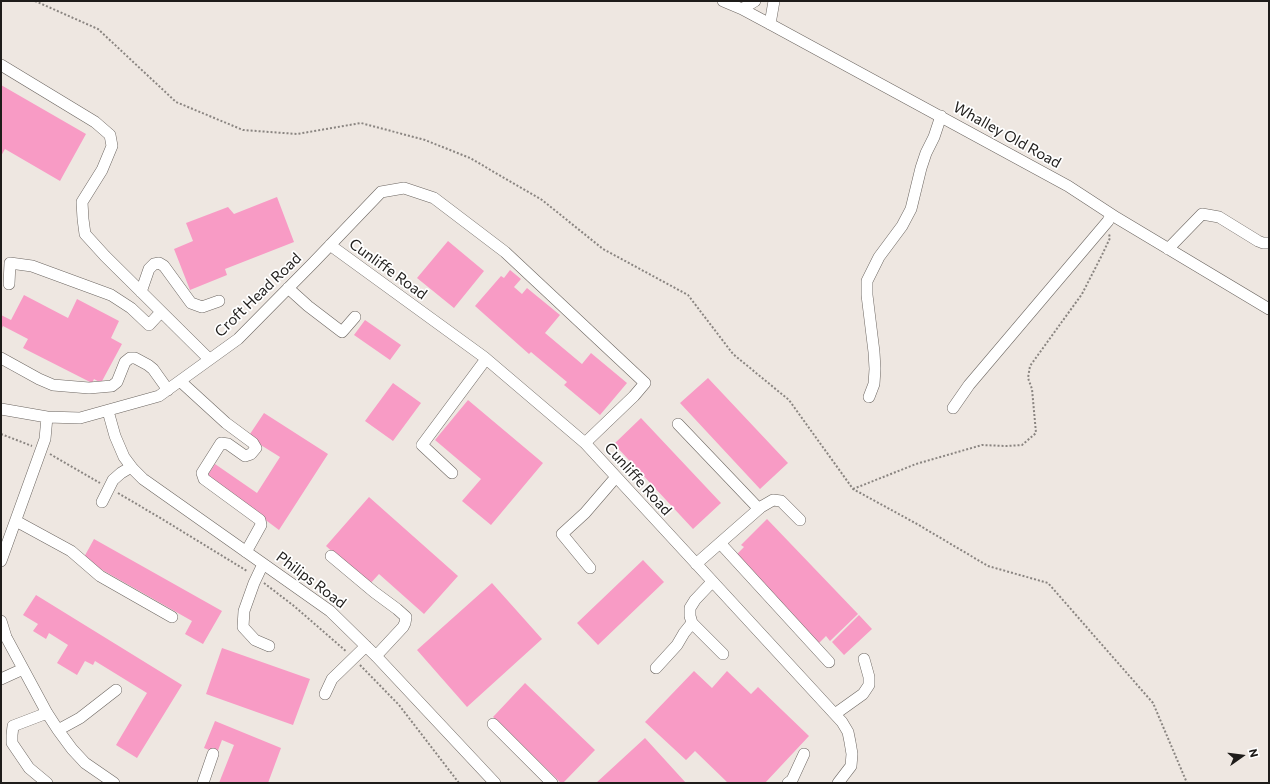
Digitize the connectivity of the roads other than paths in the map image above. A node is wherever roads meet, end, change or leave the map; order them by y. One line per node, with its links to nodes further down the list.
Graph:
1 (723, 1): 4 (street, Whalley Old Road)
2 (755, 1): 4 (street)
3 (774, 1): 5 (street)
4 (742, 9): 5 (street, Whalley Old Road)
5 (770, 24): 7 (street, Whalley Old Road)
6 (1, 64): 14 (street)
7 (941, 116): 8 (street, Whalley Old Road); 24 (street)
8 (1109, 218): 11 (street, Whalley Old Road); 25 (street)
9 (1269, 243): 11 (street)
10 (330, 245): 13 (street, Croft Head Road); 21 (street, Cunliffe Road); 30 (street, Croft Head Road)
11 (1168, 249): 16 (street, Whalley Old Road)
12 (9, 284): 17 (street)
13 (288, 288): 18 (street); 20 (street, Croft Head Road)
14 (138, 290): 15 (street); 17 (street)
15 (219, 301)
16 (1269, 309)
17 (161, 312): 20 (street)
18 (356, 317)
19 (1, 358): 23 (street)
20 (209, 359): 22 (street, Croft Head Road)
21 (486, 359): 30 (street, Cunliffe Road); 32 (street)
22 (180, 381): 23 (street, Croft Head Road); 39 (street)
23 (168, 390): 27 (street, Croft Head Road)
24 (869, 397)
25 (953, 408)
26 (1, 409): 28 (street, Croft Head Road)
27 (108, 411): 28 (street, Croft Head Road); 31 (street, Philips Road)
28 (47, 417): 37 (street)
29 (678, 424): 35 (street)
30 (585, 443): 33 (street, Cunliffe Road)
31 (131, 467): 34 (street); 39 (street, Philips Road)
32 (452, 473)
33 (616, 477): 43 (street, Cunliffe Road); 44 (street)
34 (102, 502)
35 (759, 509): 36 (street); 38 (street)
36 (800, 520)
37 (16, 521): 41 (street); 46 (street)
38 (720, 544): 43 (street); 55 (street)
39 (246, 552): 42 (street, Philips Road)
40 (331, 556): 53 (street)
41 (1, 561)
42 (263, 564): 50 (street); 51 (street, Philips Road)
43 (696, 564): 45 (street, Cunliffe Road)
44 (590, 568)
45 (712, 582): 48 (street); 62 (street, Cunliffe Road)
46 (172, 617)
47 (1, 621): 49 (street)
48 (692, 623): 52 (street); 56 (street)
49 (4, 639): 57 (street)
50 (270, 646)
51 (366, 646): 53 (street, Philips Road); 60 (street)
52 (723, 654)
53 (376, 656): 68 (street, Philips Road)
54 (864, 659): 62 (street)
55 (829, 662)
56 (656, 668)
57 (23, 669): 58 (street); 61 (street)
58 (1, 679)
59 (116, 690): 64 (street)
60 (325, 694)
61 (47, 713): 64 (street); 69 (street)
62 (835, 714): 73 (street, Cunliffe Road)
63 (493, 724): 72 (street)
64 (58, 730): 70 (street)
65 (213, 754): 71 (street)
66 (804, 754): 67 (street)
67 (791, 780)
68 (489, 781)
69 (47, 783)
70 (114, 783)
71 (203, 783)
72 (552, 783)
73 (838, 783)

